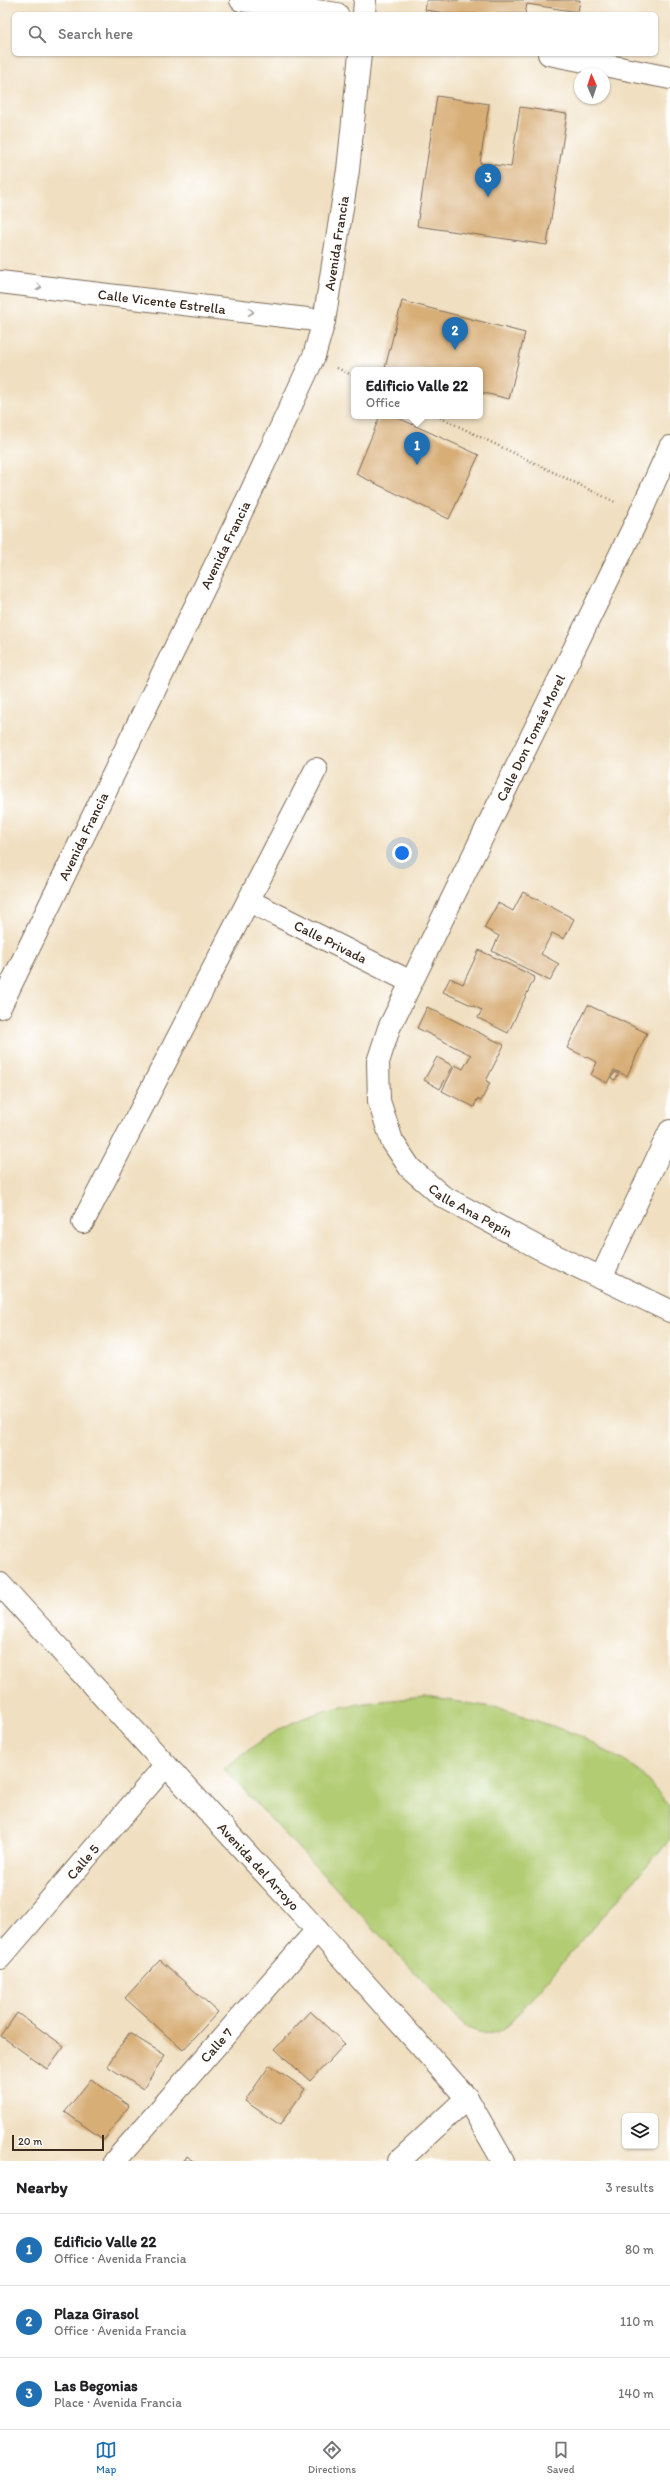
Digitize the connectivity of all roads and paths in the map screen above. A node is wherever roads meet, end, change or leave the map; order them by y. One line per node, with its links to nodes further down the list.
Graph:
1 (242, 0): 3 (street)
2 (365, 0): 4 (street)
3 (323, 12)
4 (364, 12)
5 (360, 56): 9 (street, Avenida Francia)
6 (559, 56): 7 (street)
7 (670, 78)
8 (0, 282): 9 (street, Calle Vicente Estrella, one-way to 9)
9 (324, 321): 16 (street, Avenida Francia)
10 (443, 419): 12 (path)
11 (670, 447): 12 (street, Calle Don Tomás Morel)
12 (640, 514): 15 (street, Calle Don Tomás Morel)
13 (316, 769): 14 (street)
14 (249, 901): 15 (street, Calle Privada); 19 (street)
15 (411, 982): 17 (street, Calle Don Tomás Morel)
16 (0, 1007)
17 (389, 1028): 20 (street, Calle Ana Pepín)
18 (670, 1131): 20 (street)
19 (83, 1222)
20 (601, 1278): 21 (street, Calle Ana Pepín)
21 (670, 1312)
22 (0, 1584): 23 (street, Avenida del Arroyo)
23 (166, 1764): 24 (street, Avenida del Arroyo); 25 (street, Calle 5)
24 (317, 1930): 26 (street, Avenida del Arroyo); 27 (street, Calle 7)
25 (0, 1958)
26 (467, 2098): 28 (street); 29 (street, Avenida del Arroyo)
27 (115, 2161)
28 (399, 2161)
29 (502, 2161)

